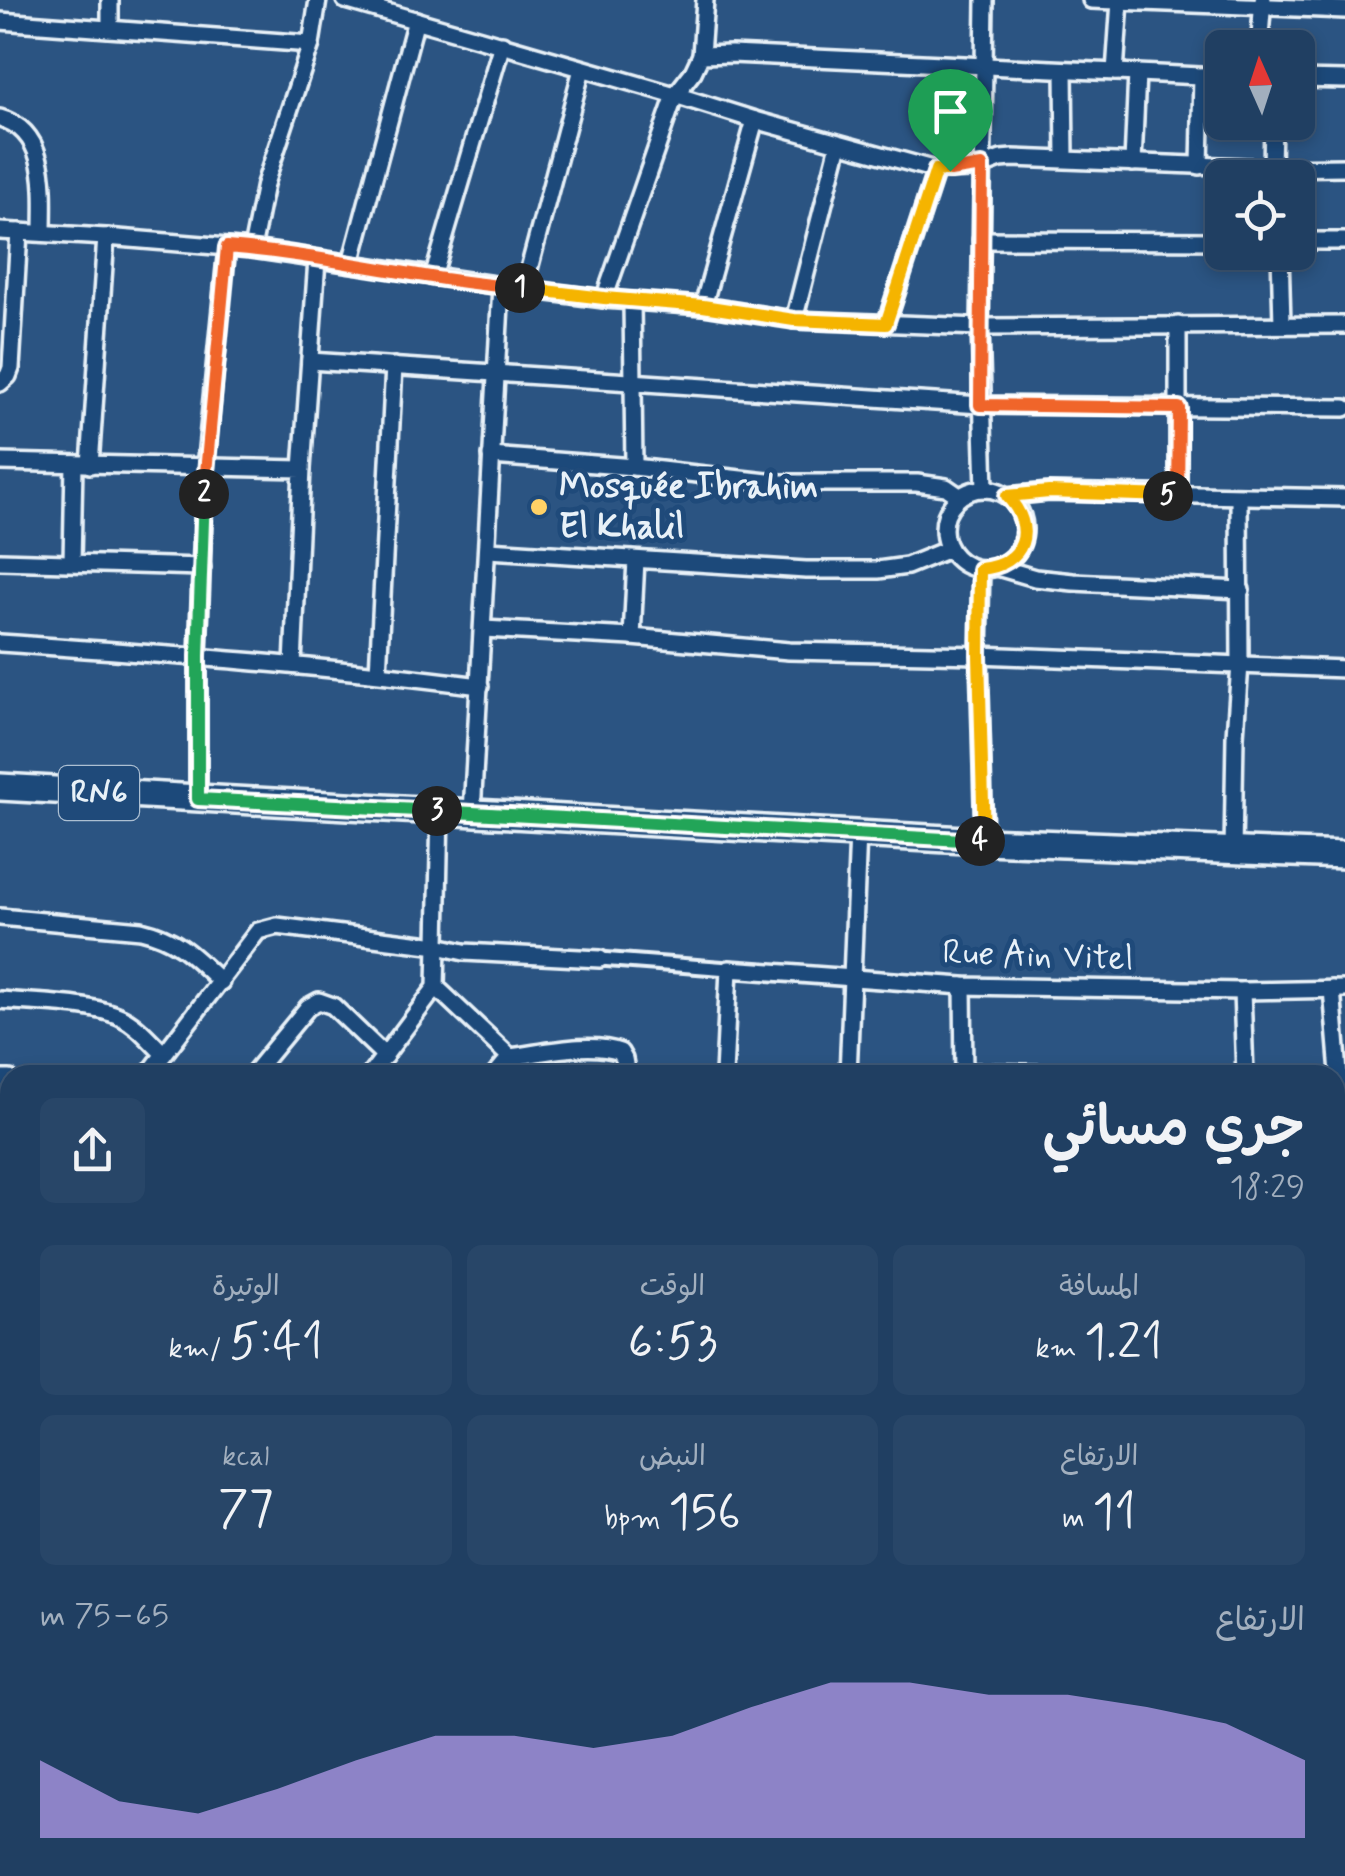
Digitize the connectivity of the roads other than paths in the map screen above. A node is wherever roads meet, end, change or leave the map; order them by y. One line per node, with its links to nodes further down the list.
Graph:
1 (110, 0): 12 (street)
2 (318, 0): 14 (street)
3 (345, 0): 11 (street)
4 (705, 0): 16 (street)
5 (985, 0): 17 (street)
6 (1091, 0): 7 (street)
7 (1120, 2): 8 (street); 20 (street)
8 (1263, 4): 9 (street); 13 (street)
9 (1345, 10)
10 (0, 20): 12 (street)
11 (416, 20): 15 (street); 48 (street)
12 (110, 29): 14 (street)
13 (1261, 30)
14 (311, 44): 46 (street)
15 (502, 44): 18 (street); 50 (street)
16 (701, 56): 17 (street); 25 (street)
17 (983, 65): 19 (street); 31 (street)
18 (582, 69): 25 (street); 52 (street)
19 (1064, 70): 20 (street); 29 (street)
20 (1116, 72): 21 (street)
21 (1137, 73): 22 (street); 30 (street)
22 (1202, 76): 32 (street)
23 (1315, 80): 24 (street)
24 (1345, 80)
25 (674, 94): 27 (street); 53 (street)
26 (0, 118): 39 (street)
27 (755, 120): 28 (street); 55 (street)
28 (839, 144): 36 (street); 56 (street)
29 (1065, 159): 30 (street); 31 (street)
30 (1133, 163): 32 (street)
31 (982, 166): 36 (street); 41 (street)
32 (1200, 166): 33 (street)
33 (1205, 166)
34 (1315, 168): 35 (street)
35 (1345, 168)
36 (936, 170): 57 (street)
37 (0, 231): 38 (street)
38 (19, 232): 39 (street); 65 (street)
39 (43, 233): 40 (street)
40 (106, 237): 45 (street); 72 (street)
41 (981, 240): 42 (street); 61 (street)
42 (1205, 240)
43 (1315, 241): 44 (street)
44 (1345, 242)
45 (227, 247): 46 (street); 74 (street)
46 (252, 249): 47 (street)
47 (316, 260): 48 (street); 62 (street)
48 (351, 262): 50 (street)
49 (1280, 270): 58 (street)
50 (434, 277): 51 (street)
51 (500, 286): 52 (street); 64 (street)
52 (524, 288): 53 (street)
53 (604, 298): 54 (street)
54 (632, 301): 55 (street); 66 (street)
55 (703, 306): 56 (street)
56 (794, 320): 57 (street)
57 (886, 324): 61 (street)
58 (1282, 324): 59 (street); 60 (street)
59 (1178, 325): 61 (street); 68 (street)
60 (1345, 325)
61 (980, 327): 67 (street)
62 (310, 361): 63 (street); 75 (street)
63 (394, 366): 64 (street); 98 (street)
64 (496, 372): 66 (street); 70 (street)
65 (0, 383)
66 (634, 383): 67 (street); 73 (street)
67 (980, 405): 68 (street); 76 (street)
68 (1179, 408): 69 (street); 79 (street)
69 (1345, 408)
70 (491, 456): 73 (street); 82 (street)
71 (0, 462): 72 (street)
72 (82, 464): 74 (street); 86 (street)
73 (634, 466): 77 (street)
74 (205, 468): 75 (street); 87 (street)
75 (302, 470): 96 (street)
76 (985, 488): 77 (street); 78 (street)
77 (960, 496): 83 (street)
78 (1007, 496): 79 (street); 88 (street)
79 (1178, 496): 80 (street)
80 (1239, 497): 81 (street); 89 (street)
81 (1345, 498)
82 (488, 550): 84 (street); 90 (street)
83 (949, 550): 84 (street); 88 (street)
84 (636, 560): 91 (street)
85 (0, 561): 86 (street)
86 (72, 562): 87 (street)
87 (202, 566): 94 (street)
88 (989, 568): 89 (street); 93 (street)
89 (1241, 590): 95 (street)
90 (483, 630): 91 (street); 99 (street)
91 (632, 637): 93 (street)
92 (0, 643): 94 (street)
93 (979, 655): 95 (street); 105 (street)
94 (198, 656): 96 (street); 101 (street)
95 (1240, 664): 97 (street); 106 (street)
96 (293, 665): 98 (street)
97 (1345, 668)
98 (378, 673): 99 (street)
99 (480, 686): 103 (street)
100 (0, 787): 101 (main road, RN6)
101 (198, 799): 102 (main road, RN6)
102 (440, 811): 103 (main road, RN6); 109 (street)
103 (472, 813): 104 (main road, RN6)
104 (858, 833): 105 (main road, RN6); 112 (street)
105 (984, 841): 106 (main road, RN6)
106 (1233, 852): 107 (main road, RN6)
107 (1345, 855)
108 (0, 917): 113 (street)
109 (438, 946): 110 (street); 113 (street); 115 (street)
110 (600, 958): 111 (street)
111 (729, 968): 112 (street, Rue Ain Vitel); 128 (street)
112 (852, 976): 114 (street, Rue Ain Vitel); 129 (street)
113 (221, 982): 119 (street)
114 (963, 986): 117 (street, Rue Ain Vitel); 130 (street)
115 (436, 987): 120 (street); 124 (street)
116 (1339, 989): 117 (street, Rue Ain Vitel); 132 (street)
117 (1242, 992): 131 (street)
118 (0, 1000): 119 (street)
119 (164, 1054): 121 (street)
120 (510, 1057): 125 (street); 126 (street); 127 (street)
121 (156, 1065)
122 (260, 1065): 123 (street)
123 (377, 1065)
124 (381, 1065)
125 (504, 1065)
126 (516, 1065)
127 (625, 1065)
128 (724, 1065)
129 (848, 1065)
130 (964, 1065)
131 (1245, 1065)
132 (1342, 1065)

